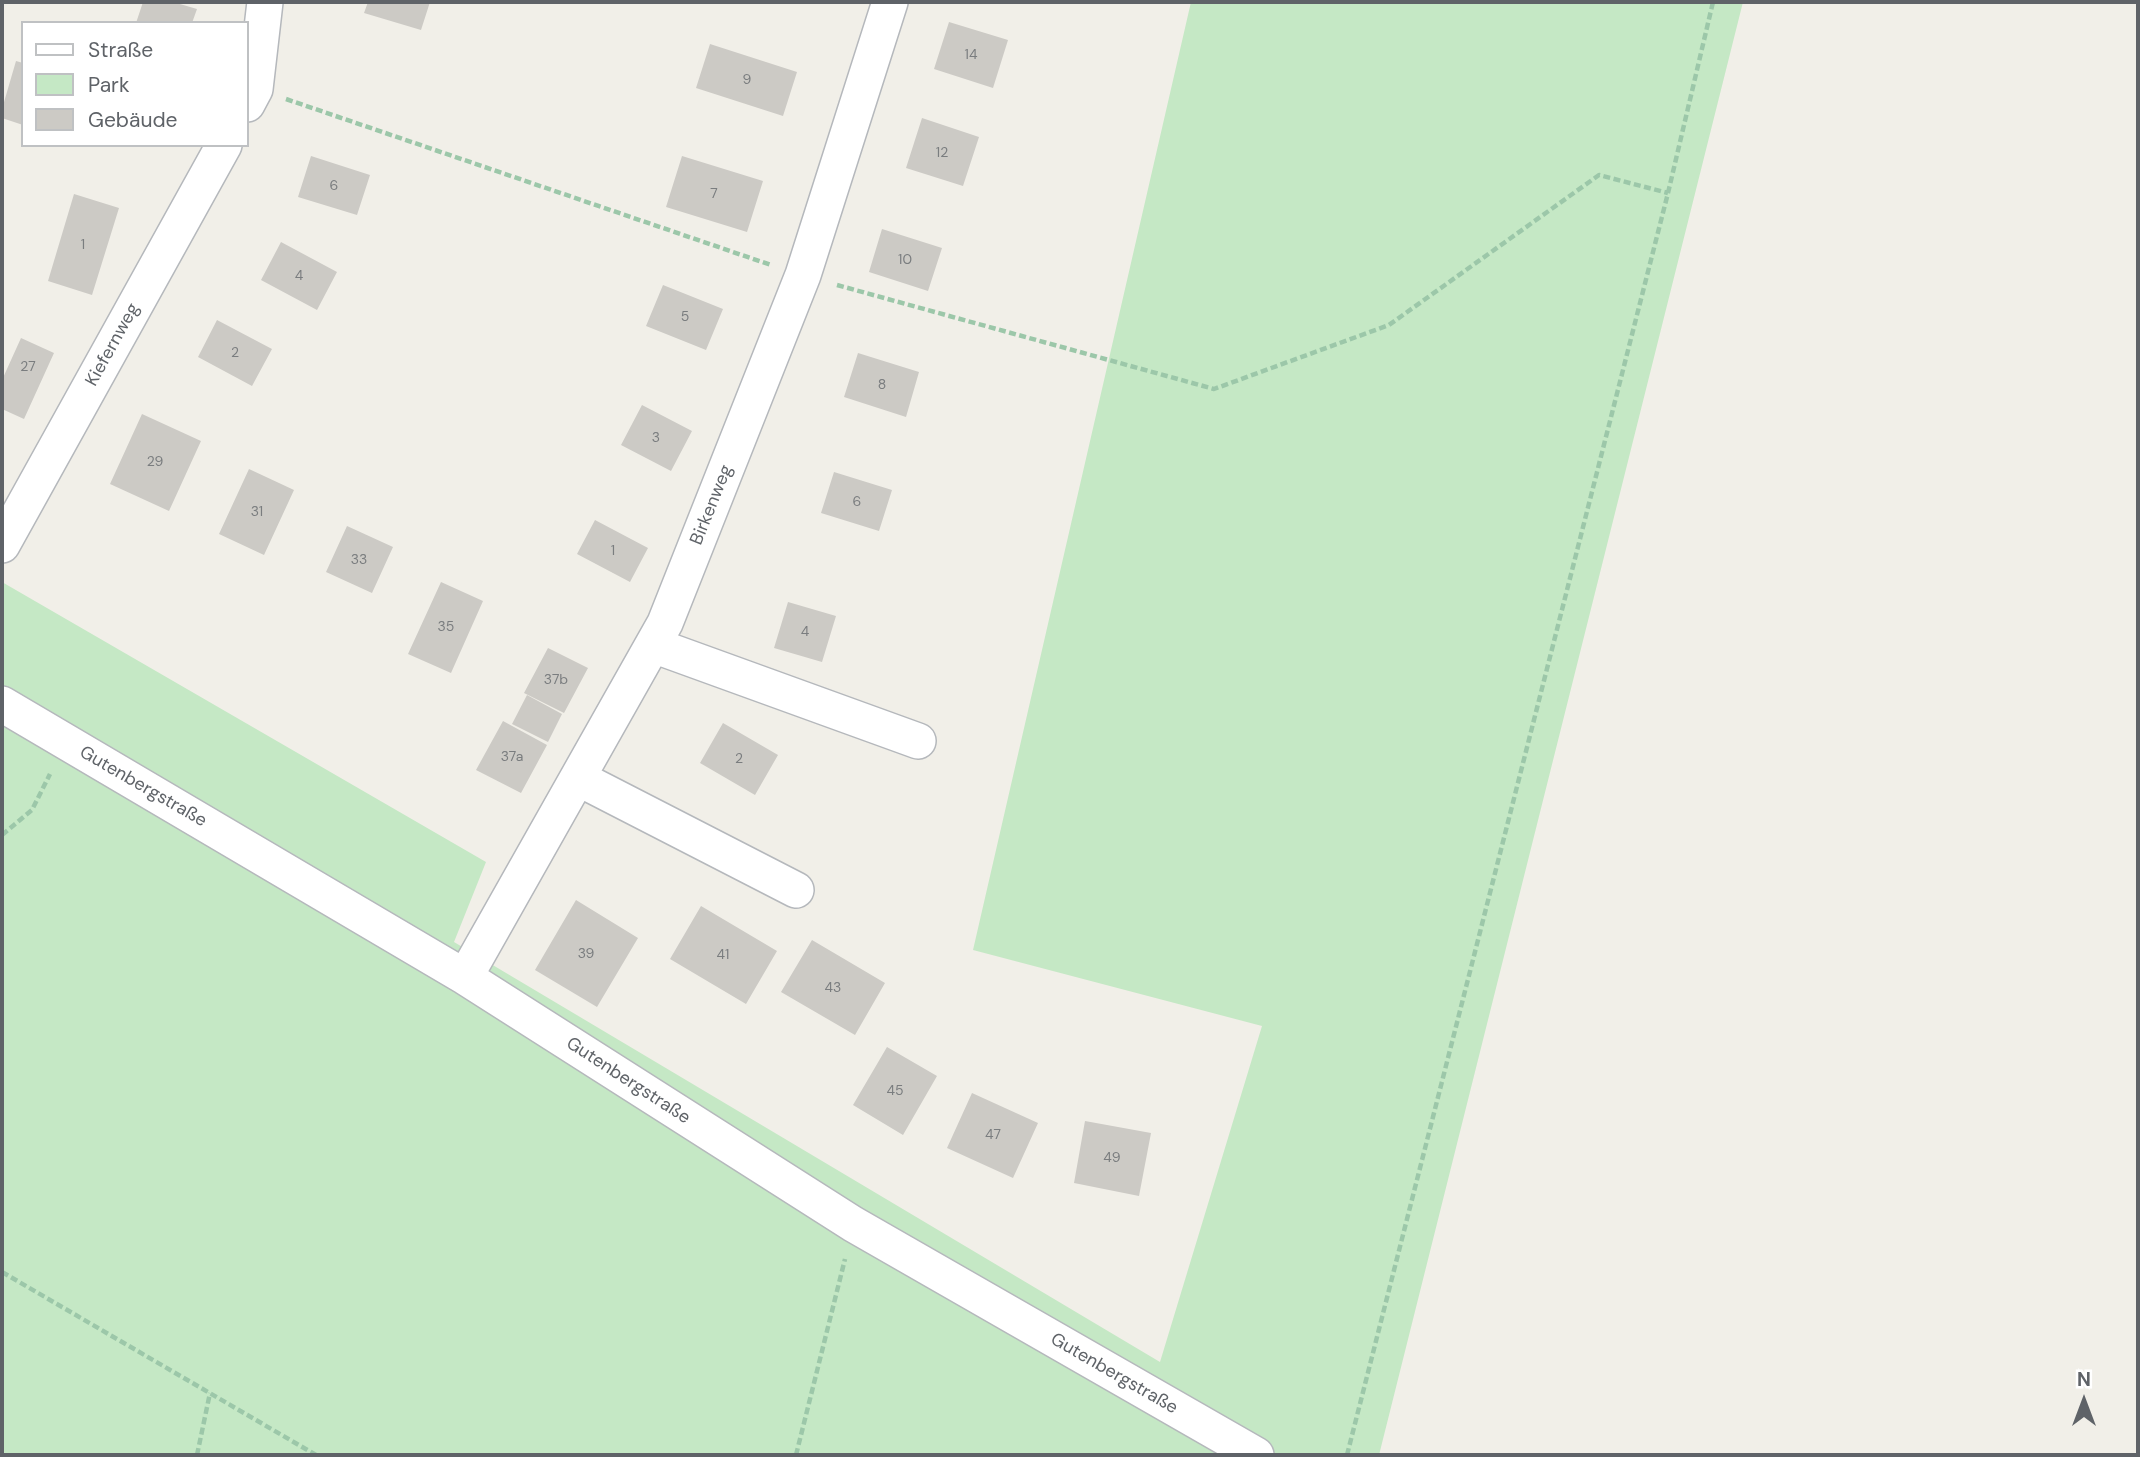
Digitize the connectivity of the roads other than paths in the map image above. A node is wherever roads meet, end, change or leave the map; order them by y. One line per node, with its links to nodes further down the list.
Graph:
1 (265, 2): 3 (street)
2 (890, 2): 6 (street, Birkenweg)
3 (251, 97)
4 (223, 147): 5 (street, Kiefernweg)
5 (2, 545)
6 (653, 645): 8 (street); 9 (street, Birkenweg)
7 (2, 704): 11 (street, Gutenbergstraße)
8 (918, 741)
9 (578, 778): 10 (street); 11 (street, Birkenweg)
10 (796, 890)
11 (465, 977): 12 (street, Gutenbergstraße)
12 (1256, 1455)

